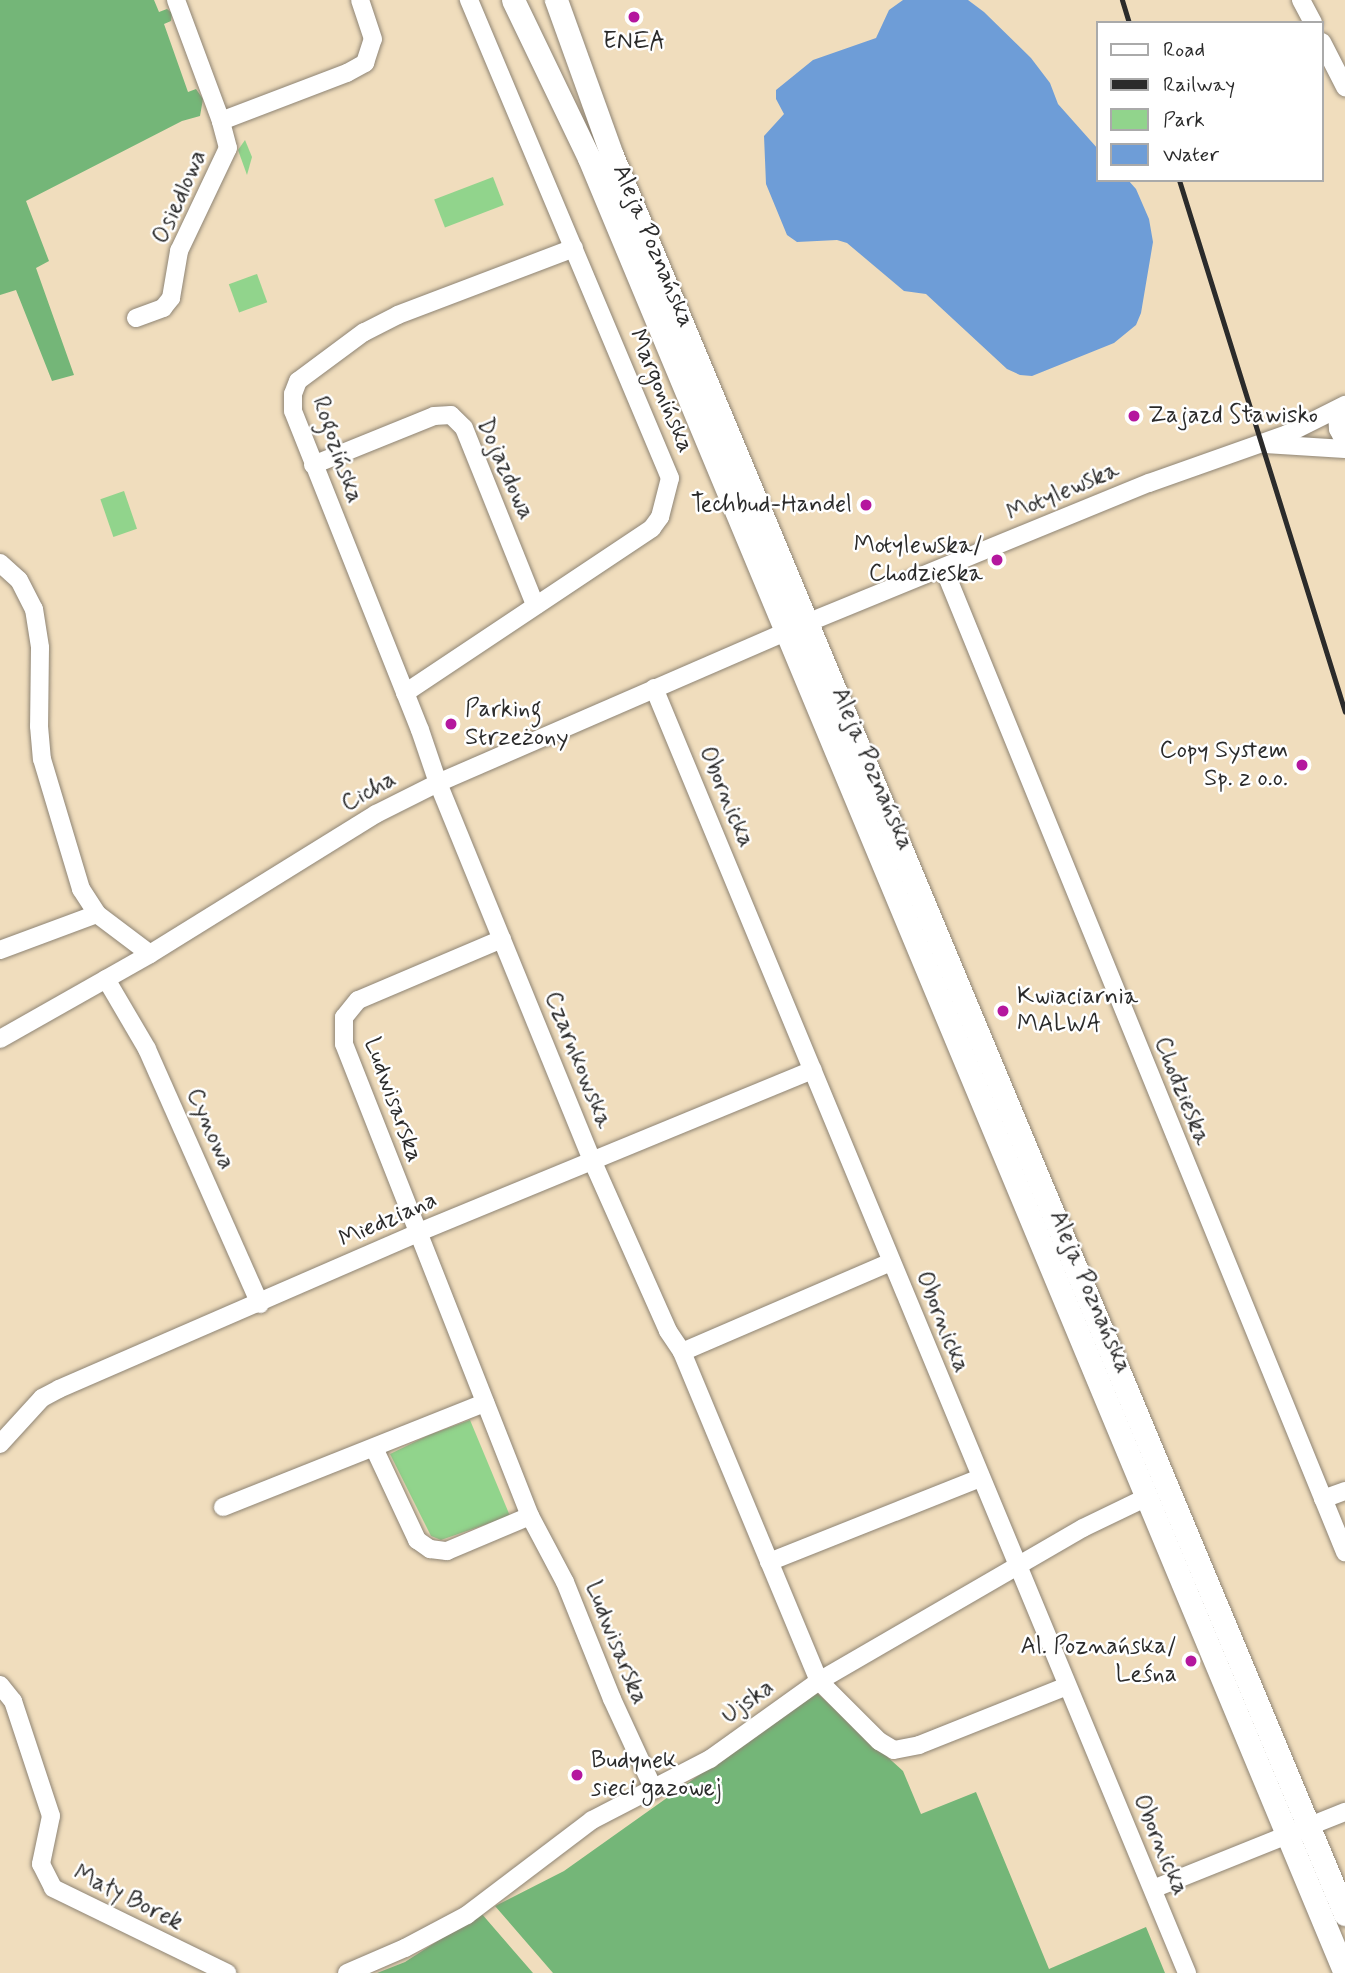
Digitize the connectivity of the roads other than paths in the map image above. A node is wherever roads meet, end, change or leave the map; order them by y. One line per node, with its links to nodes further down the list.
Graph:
1 (176, 0): 10 (street, Osiedlowa)
2 (360, 0): 10 (street)
3 (469, 0): 11 (street, Margonińska)
4 (513, 0): 22 (main road, Aleja Poznańska)
5 (556, 0): 21 (main road, Aleja Poznańska)
6 (1301, 0): 7 (street)
7 (1311, 21)
8 (1324, 46): 9 (street)
9 (1345, 86)
10 (221, 121): 12 (street, Osiedlowa)
11 (574, 247): 17 (street, Rogozińska); 20 (street, Margonińska)
12 (136, 318)
13 (1341, 408): 14 (street); 15 (street)
14 (1345, 443)
15 (1261, 444): 16 (street, Motylewska); 19 (street, Motylewska)
16 (1345, 449)
17 (313, 465): 20 (street, Dojazdowa); 24 (street, Rogozińska)
18 (0, 563): 26 (street)
19 (944, 569): 21 (street, Motylewska); 44 (street, Chodzieska)
20 (536, 605): 24 (street, Margonińska)
21 (807, 624): 22 (street); 55 (main road, Aleja Poznańska)
22 (785, 632): 23 (street, Cicha); 43 (main road, Aleja Poznańska)
23 (654, 688): 25 (street, Cicha); 32 (street, Obornicka)
24 (405, 693): 25 (street, Rogozińska)
25 (438, 783): 27 (street, Czarnkowska); 29 (street, Cicha)
26 (97, 914): 28 (street); 29 (street)
27 (502, 939): 33 (street, Czarnkowska); 34 (street, Ludwisarska)
28 (0, 950)
29 (150, 954): 30 (street, Cicha)
30 (106, 979): 31 (street, Cicha); 36 (street, Cynowa)
31 (0, 1039)
32 (813, 1070): 33 (street, Miedziana); 35 (street, Obornicka)
33 (592, 1160): 34 (street, Miedziana); 37 (street, Czarnkowska)
34 (417, 1234): 36 (street, Miedziana); 38 (street, Ludwisarska)
35 (891, 1262): 37 (street); 41 (street, Obornicka)
36 (260, 1304): 39 (street, Miedziana)
37 (682, 1352): 48 (street, Czarnkowska)
38 (485, 1403): 40 (street); 46 (street, Ludwisarska)
39 (0, 1444)
40 (374, 1448): 45 (street); 46 (street)
41 (980, 1478): 48 (street); 49 (street, Obornicka)
42 (1345, 1490): 44 (street)
43 (1147, 1497): 49 (street, Ujska); 55 (main road, Aleja Poznańska)
44 (1323, 1499): 47 (street, Chodzieska)
45 (223, 1507)
46 (530, 1516): 53 (street, Ludwisarska)
47 (1345, 1552)
48 (769, 1562): 50 (street, Czarnkowska)
49 (1017, 1568): 50 (street, Ujska); 52 (street, Obornicka)
50 (819, 1681): 52 (street, Czarnkowska); 53 (street, Ujska)
51 (0, 1685): 58 (street, Mały Borek)
52 (1067, 1686): 56 (street, Obornicka)
53 (654, 1790): 59 (street, Ujska)
54 (1345, 1812): 55 (street)
55 (1298, 1831): 56 (street); 57 (main road, Aleja Poznańska); 61 (main road, Aleja Poznańska)
56 (1153, 1889): 60 (street, Obornicka)
57 (1345, 1914)
58 (227, 1973)
59 (347, 1973)
60 (1187, 1973)
61 (1345, 1973)

